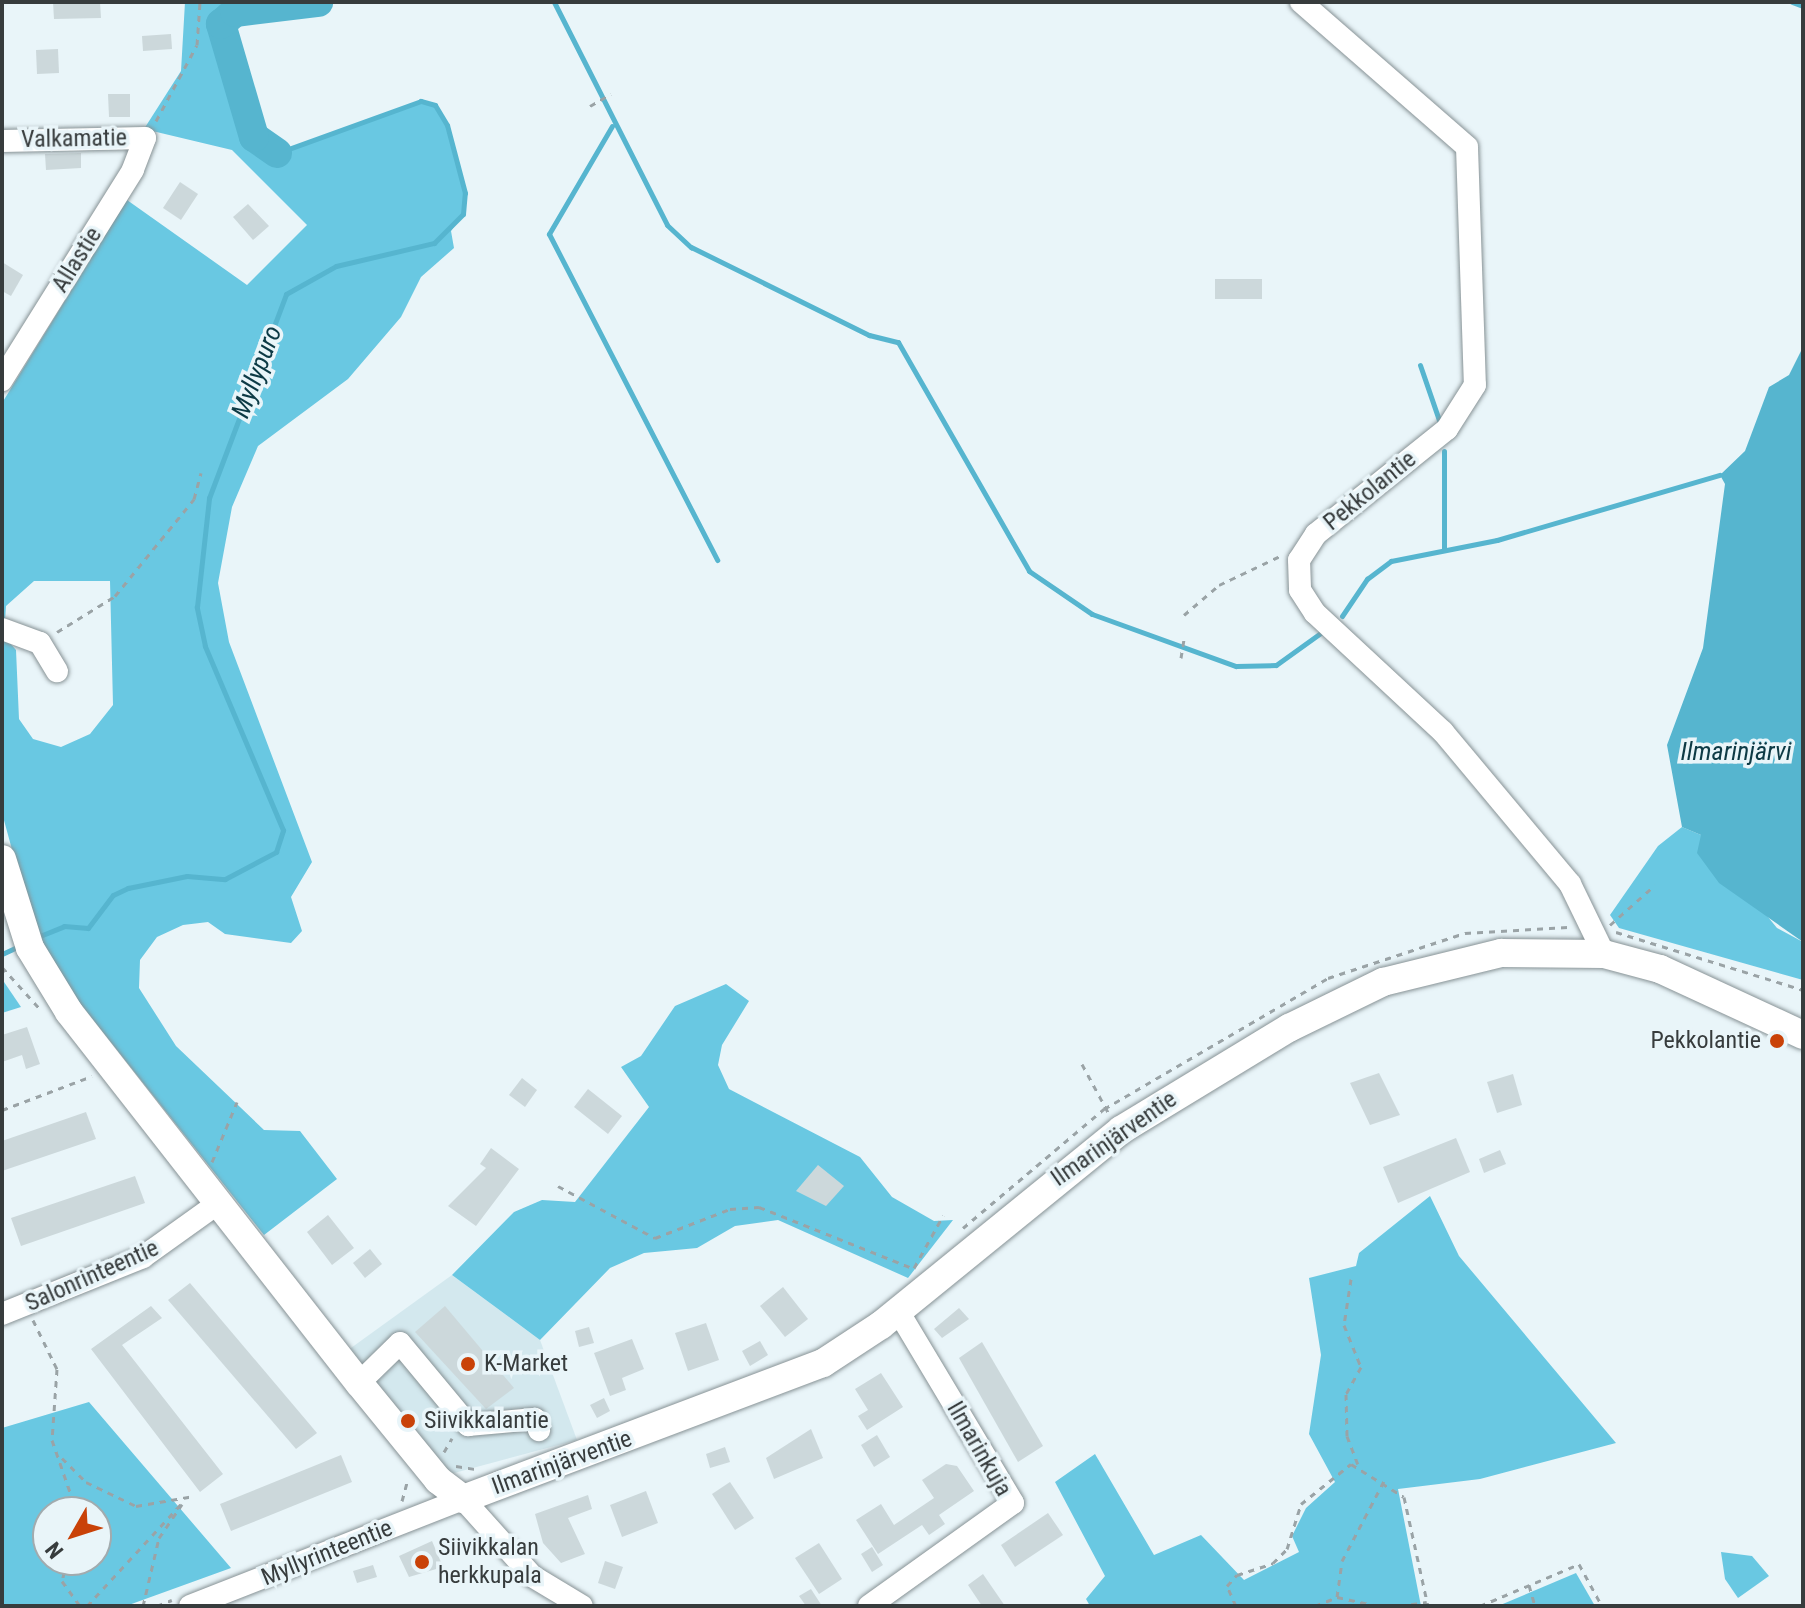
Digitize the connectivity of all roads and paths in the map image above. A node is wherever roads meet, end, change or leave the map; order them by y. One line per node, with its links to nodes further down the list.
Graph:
1 (200, 2): 5 (path)
2 (1301, 2): 10 (street, Pekkolantie)
3 (611, 94): 4 (path)
4 (590, 106)
5 (145, 138): 6 (street, Valkamatie); 7 (street, Allastie)
6 (2, 141)
7 (2, 380)
8 (201, 473): 15 (path)
9 (2, 516): 11 (path)
10 (1299, 560): 12 (path); 20 (street)
11 (2, 599)
12 (1184, 615)
13 (2, 629): 15 (street)
14 (1184, 638): 16 (path)
15 (40, 643): 17 (street)
16 (1181, 658)
17 (57, 671)
18 (2, 859): 28 (main road)
19 (1655, 885): 20 (path)
20 (1605, 942): 21 (main road, Ilmarinjärventie); 26 (main road, Ilmarinjärventie)
21 (1803, 1035)
22 (1082, 1064): 26 (path)
23 (92, 1076): 25 (path)
24 (237, 1102): 28 (path)
25 (2, 1110)
26 (1121, 1130): 30 (main road, Ilmarinjärventie)
27 (558, 1186): 30 (path)
28 (209, 1194): 32 (street, Salonrinteentie); 35 (main road)
29 (943, 1216): 30 (path)
30 (925, 1274): 33 (main road, Ilmarinjärventie)
31 (1351, 1279): 40 (path)
32 (25, 1306): 34 (street, Salonrinteentie); 38 (path)
33 (898, 1311): 44 (main road, Ilmarinjärventie); 56 (street, Ilmarinkuja)
34 (2, 1314)
35 (359, 1383): 36 (street); 44 (main road)
36 (462, 1417): 37 (street); 39 (path)
37 (539, 1430)
38 (59, 1455): 42 (path); 45 (path)
39 (439, 1463)
40 (1358, 1464): 41 (path); 57 (path)
41 (1385, 1481): 49 (path); 50 (path)
42 (72, 1496)
43 (194, 1496): 45 (path)
44 (463, 1499): 48 (street, Myllyrinteentie); 55 (street)
45 (184, 1501): 52 (path); 53 (path)
46 (63, 1576): 51 (path)
47 (1529, 1585): 61 (path); 62 (path); 63 (path)
48 (242, 1596): 54 (street, Myllyrinteentie)
49 (1337, 1597): 58 (path); 59 (path)
50 (1427, 1604): 60 (path)
51 (80, 1606)
52 (87, 1606)
53 (143, 1606)
54 (190, 1606)
55 (582, 1606)
56 (869, 1606)
57 (1236, 1606)
58 (1315, 1606)
59 (1378, 1606)
60 (1399, 1606)
61 (1480, 1606)
62 (1535, 1606)
63 (1602, 1606)

